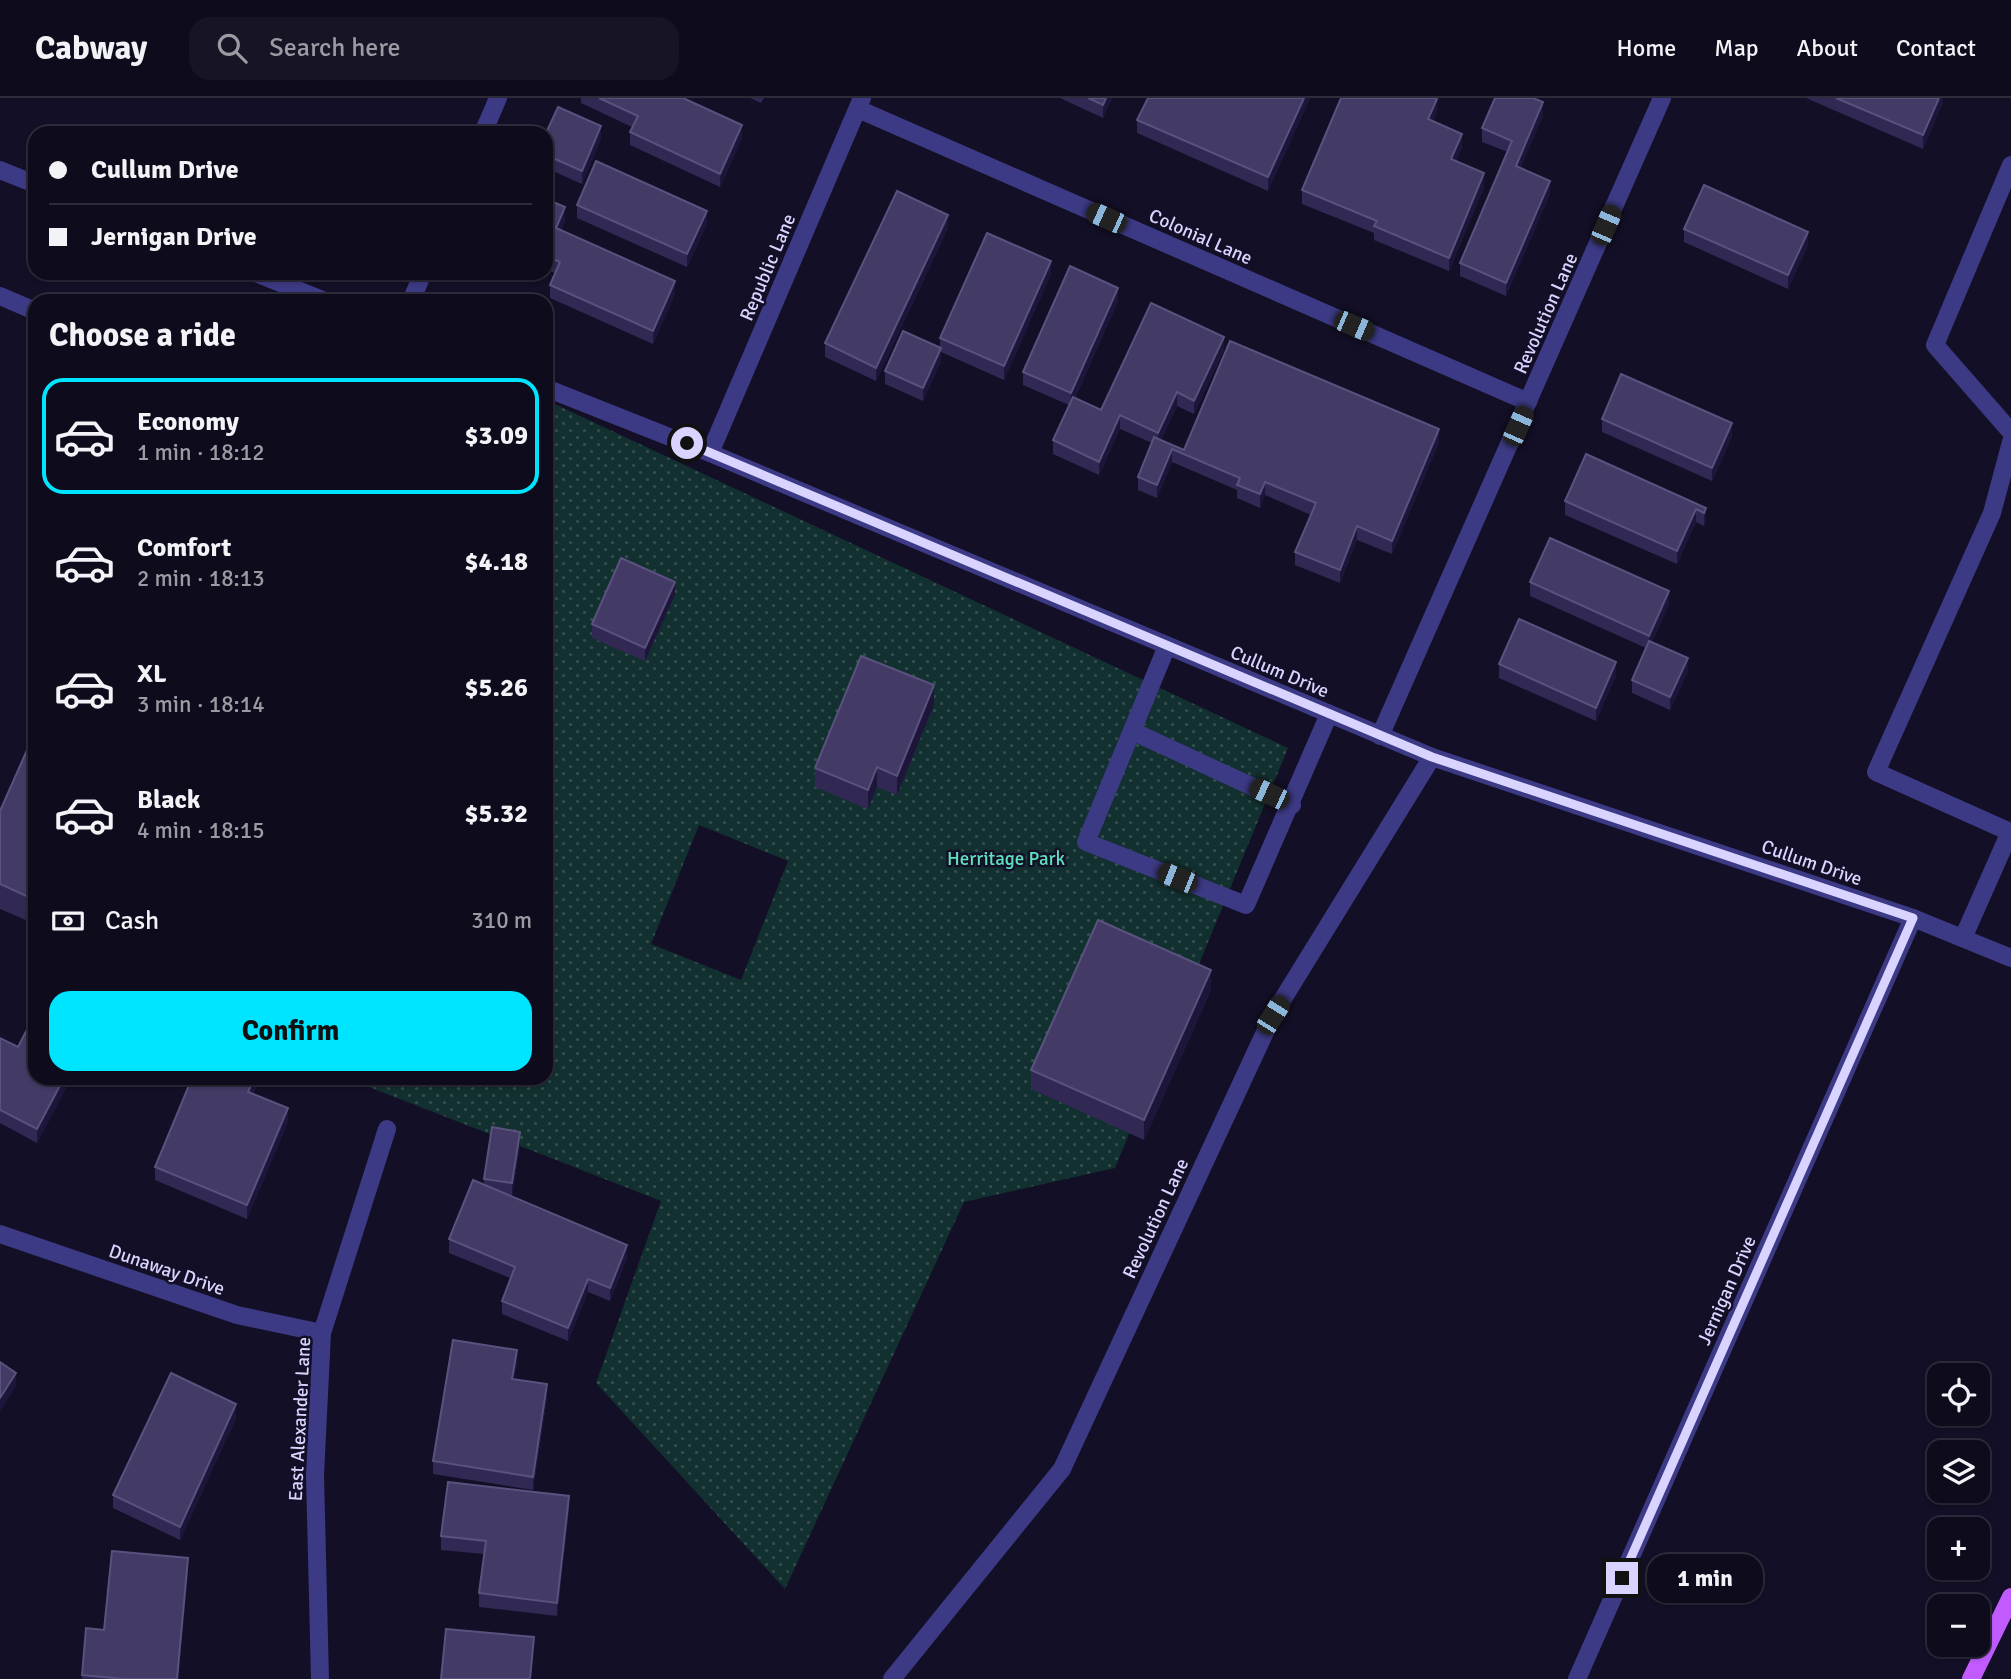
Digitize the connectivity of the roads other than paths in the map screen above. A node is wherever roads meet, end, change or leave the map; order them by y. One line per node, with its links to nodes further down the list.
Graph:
1 (498, 98): 4 (street)
2 (1662, 98): 13 (street, Revolution Lane)
3 (860, 104): 13 (street, Colonial Lane); 16 (street, Republic Lane)
4 (486, 126)
5 (2011, 165): 14 (street)
6 (0, 170): 7 (street)
7 (28, 181)
8 (274, 280): 9 (street)
9 (308, 294)
10 (0, 296): 11 (street)
11 (28, 308)
12 (553, 391): 16 (street, Cullum Drive)
13 (1528, 402): 20 (street, Revolution Lane)
14 (2011, 432)
15 (2011, 442): 23 (street)
16 (710, 453): 17 (street, Cullum Drive)
17 (1167, 646): 18 (street, Cullum Drive); 19 (street)
18 (1329, 714): 20 (street, Cullum Drive); 22 (street)
19 (1132, 731): 22 (street); 22 (street)
20 (1380, 736): 21 (street, Cullum Drive)
21 (1432, 757): 24 (street, Cullum Drive); 32 (street, Revolution Lane)
22 (1292, 805)
23 (2011, 831): 25 (street)
24 (1913, 918): 25 (street, Cullum Drive); 33 (street, Jernigan Drive)
25 (1964, 938): 26 (street, Cullum Drive)
26 (2011, 958)
27 (387, 1129): 29 (street, East Alexander Lane)
28 (0, 1234): 29 (street, Dunaway Drive)
29 (322, 1333): 31 (street, East Alexander Lane)
30 (2011, 1597): 34 (main road)
31 (320, 1679)
32 (892, 1679)
33 (1577, 1679)
34 (1971, 1679)

